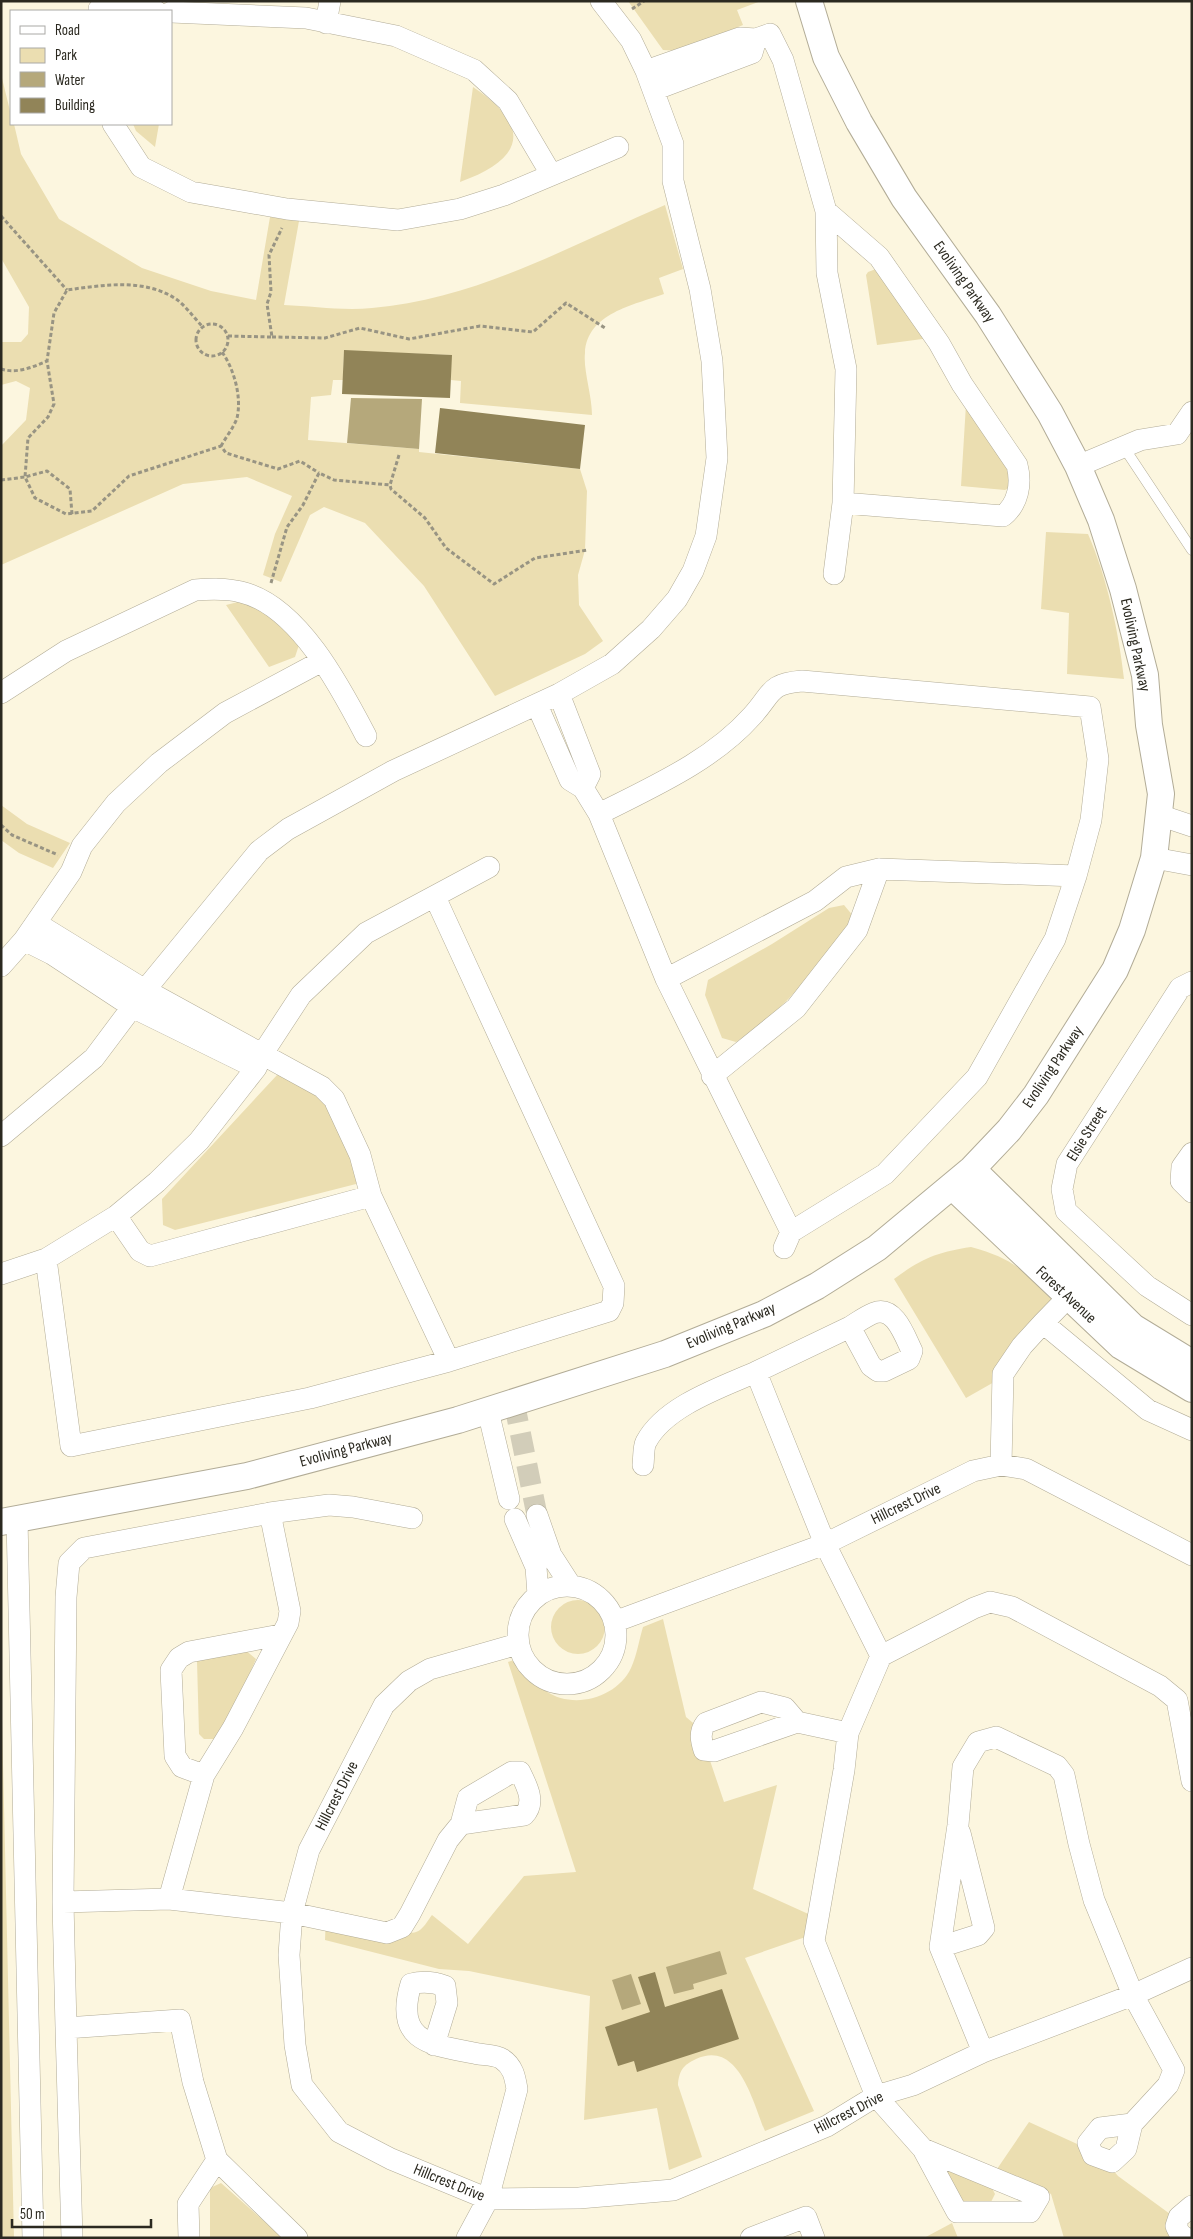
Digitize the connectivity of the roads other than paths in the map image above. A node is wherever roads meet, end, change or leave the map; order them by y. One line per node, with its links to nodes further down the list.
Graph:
1 (330, 1): 8 (street)
2 (601, 1): 9 (street)
3 (809, 1): 16 (street, Evoliving Parkway)
4 (99, 7): 5 (street)
5 (142, 10)
6 (307, 10): 7 (street); 8 (street)
7 (172, 12)
8 (326, 23): 12 (street)
9 (650, 80): 13 (street); 22 (street)
10 (114, 125): 12 (street)
11 (618, 147): 12 (street)
12 (551, 174)
13 (826, 211): 17 (street); 17 (street)
14 (1192, 412): 15 (street)
15 (1123, 446): 16 (street); 18 (lane)
16 (1078, 466): 27 (street, Evoliving Parkway)
17 (843, 503): 19 (street)
18 (1192, 550)
19 (834, 574)
20 (322, 661): 21 (street); 24 (street); 35 (street)
21 (1, 693)
22 (560, 694): 23 (street); 25 (street)
23 (537, 705): 25 (street); 40 (street)
24 (366, 736)
25 (583, 788): 26 (street)
26 (599, 814): 33 (street); 38 (street)
27 (1158, 815): 28 (street); 29 (street, Evoliving Parkway)
28 (1192, 826)
29 (1154, 858): 30 (street); 46 (street, Evoliving Parkway)
30 (1192, 865)
31 (489, 867): 34 (street)
32 (879, 869): 33 (street); 38 (street); 43 (street)
33 (1076, 876): 43 (street)
34 (435, 897): 42 (street); 57 (street)
35 (36, 922): 36 (street); 40 (street)
36 (24, 940): 37 (street); 41 (street)
37 (1, 966)
38 (666, 979): 43 (street)
39 (1192, 982): 54 (street, Elsie Street)
40 (145, 990): 41 (street); 42 (street)
41 (134, 1008): 42 (street); 44 (street)
42 (260, 1061): 49 (street); 50 (street)
43 (712, 1076)
44 (1, 1136)
45 (1192, 1153): 48 (street)
46 (972, 1169): 47 (street, Evoliving Parkway); 53 (street, Forest Avenue)
47 (952, 1186): 53 (street, Forest Avenue); 61 (street, Evoliving Parkway)
48 (1192, 1192)
49 (370, 1196): 50 (street); 57 (street)
50 (116, 1216): 51 (street)
51 (46, 1259): 52 (street); 57 (street)
52 (1, 1274)
53 (1076, 1289): 55 (street); 58 (street, Forest Avenue); 60 (street, Forest Avenue)
54 (1192, 1315)
55 (1043, 1324): 62 (street); 64 (street)
56 (850, 1327): 59 (street)
57 (449, 1361)
58 (1192, 1363)
59 (756, 1372): 63 (street); 69 (street)
60 (1192, 1389)
61 (488, 1411): 68 (street, Evoliving Parkway); 72 (street)
62 (1192, 1430)
63 (643, 1465)
64 (1000, 1465): 69 (street, Hillcrest Drive); 70 (street, Hillcrest Drive)
65 (270, 1513): 67 (street); 74 (street); 84 (street)
66 (538, 1515): 71 (street)
67 (412, 1518)
68 (9, 1521): 98 (street)
69 (825, 1544): 73 (street, Hillcrest Drive); 76 (street)
70 (1192, 1555)
71 (571, 1586): 72 (street); 73 (street)
72 (538, 1595): 75 (street)
73 (614, 1622): 75 (street)
74 (280, 1635): 79 (street); 79 (street)
75 (518, 1644): 85 (street, Hillcrest Drive)
76 (881, 1656): 78 (street); 80 (street)
77 (797, 1722): 78 (street)
78 (848, 1732): 92 (street)
79 (204, 1775): 83 (street)
80 (1192, 1782)
81 (461, 1824): 85 (street)
82 (958, 1825): 86 (street); 86 (street); 88 (street)
83 (169, 1899): 84 (street); 85 (street)
84 (63, 1902): 89 (street)
85 (292, 1913): 96 (street, Hillcrest Drive)
86 (940, 1946): 91 (street)
87 (1192, 1968): 88 (street, Hillcrest Drive)
88 (1133, 1996): 91 (street, Hillcrest Drive); 93 (street)
89 (66, 2028): 95 (street); 99 (street)
90 (434, 2045): 96 (street)
91 (983, 2052): 92 (street, Hillcrest Drive)
92 (876, 2096): 94 (street); 96 (street, Hillcrest Drive)
93 (1132, 2124)
94 (923, 2149): 94 (street)
95 (217, 2160): 100 (street); 101 (street)
96 (488, 2199): 102 (street)
97 (1192, 2206): 105 (street)
98 (33, 2238)
99 (72, 2238)
100 (189, 2238)
101 (297, 2238)
102 (468, 2238)
103 (751, 2238): 104 (street)
104 (814, 2238)
105 (1186, 2238)

